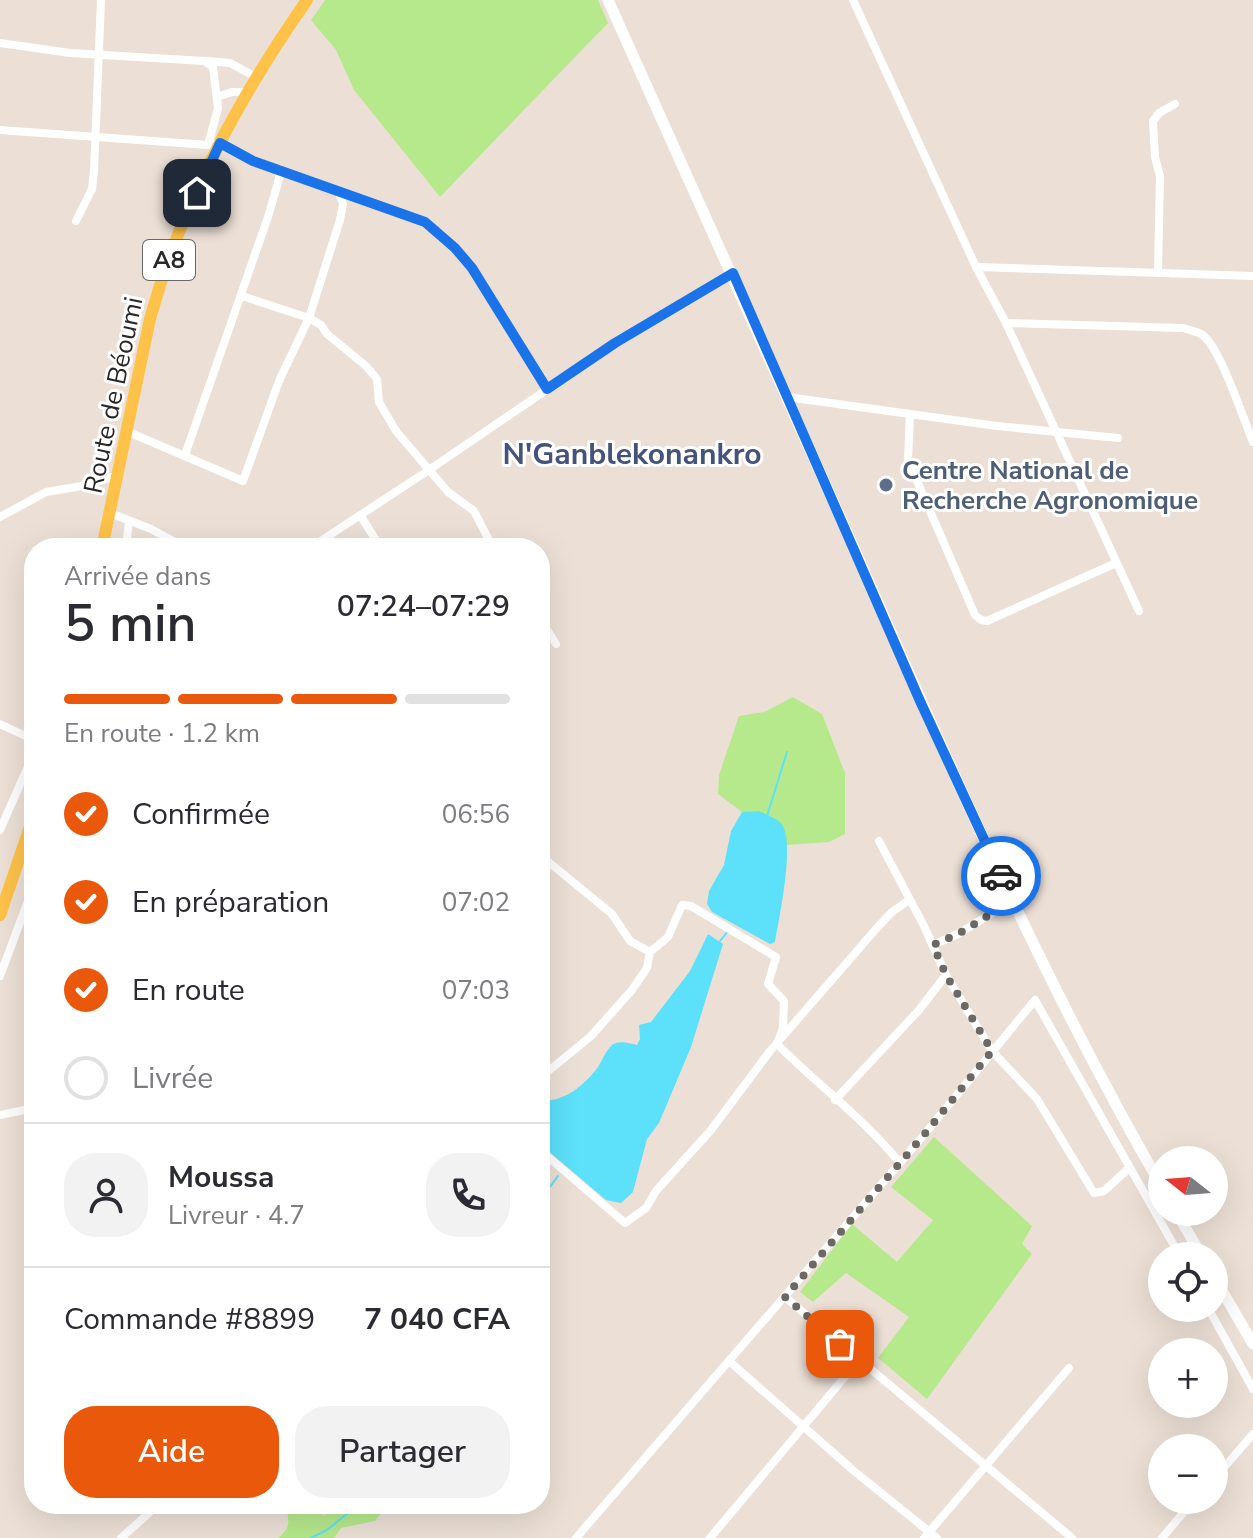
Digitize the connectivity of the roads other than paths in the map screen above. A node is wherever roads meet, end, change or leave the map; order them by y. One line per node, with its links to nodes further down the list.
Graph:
1 (101, 0): 6 (street)
2 (307, 0): 8 (main road, Route de Béoumi / A8)
3 (608, 0): 20 (main road)
4 (853, 0): 18 (street)
5 (0, 43): 6 (street)
6 (99, 53): 7 (street); 13 (street)
7 (204, 61): 8 (street); 10 (street)
8 (256, 77): 9 (main road, Route de Béoumi / A8)
9 (247, 92): 10 (street); 14 (main road, Route de Béoumi / A8)
10 (217, 97): 14 (street)
11 (1175, 104): 19 (street)
12 (0, 130): 13 (street)
13 (96, 136): 14 (street); 17 (street)
14 (214, 144): 15 (street); 28 (main road, Route de Béoumi / A8)
15 (279, 169): 16 (street); 22 (street)
16 (339, 193): 23 (street); 25 (street)
17 (76, 221)
18 (976, 267): 19 (street); 24 (street)
19 (1158, 271): 21 (street)
20 (733, 273): 25 (street); 26 (main road)
21 (1253, 276)
22 (242, 296): 23 (street); 32 (street)
23 (309, 318): 32 (street); 33 (street)
24 (1006, 323): 29 (street); 31 (street)
25 (547, 389): 33 (street)
26 (787, 397): 27 (street); 57 (main road)
27 (910, 414): 29 (street); 45 (street)
28 (126, 431): 32 (street); 34 (main road, Route de Béoumi / A8)
29 (1054, 432): 30 (street); 45 (street)
30 (1118, 438)
31 (1253, 442)
32 (185, 455)
33 (429, 470): 36 (street); 44 (street)
34 (118, 475): 35 (main road, Route de Béoumi / A8); 37 (street)
35 (110, 513): 38 (street); 39 (main road, Route de Béoumi / A8)
36 (360, 515): 42 (street); 43 (street)
37 (0, 517)
38 (129, 521): 40 (street); 41 (street)
39 (104, 538)
40 (127, 538)
41 (165, 538)
42 (325, 538)
43 (375, 538)
44 (488, 538)
45 (1116, 563): 46 (street)
46 (1139, 611)
47 (550, 634): 48 (street)
48 (556, 644)
49 (0, 724): 50 (street)
50 (24, 735)
51 (24, 776): 52 (street)
52 (0, 830)
53 (879, 841): 56 (street)
54 (24, 844): 59 (main road)
55 (550, 863): 61 (street)
56 (909, 900): 60 (street); 64 (street)
57 (1012, 901): 60 (street); 71 (main road)
58 (24, 912): 63 (street)
59 (0, 915)
60 (933, 945): 62 (street)
61 (650, 952): 64 (street); 66 (street)
62 (946, 975): 65 (street); 67 (street)
63 (0, 976)
64 (777, 1044): 67 (street); 70 (street)
65 (992, 1051): 72 (street); 73 (street); 73 (street)
66 (550, 1070)
67 (835, 1100): 72 (street)
68 (24, 1110): 69 (street)
69 (0, 1115)
70 (550, 1159)
71 (1148, 1161)
72 (900, 1163): 75 (street)
73 (1128, 1169): 74 (street)
74 (1172, 1242)
75 (785, 1297): 79 (street); 80 (street)
76 (1228, 1301): 78 (main road)
77 (1216, 1322): 82 (street)
78 (1253, 1344)
79 (859, 1360): 83 (street); 86 (street)
80 (729, 1361): 83 (street); 91 (street)
81 (1069, 1368): 86 (street)
82 (1253, 1389)
83 (802, 1425): 89 (street); 92 (street)
84 (1253, 1434): 85 (street)
85 (1228, 1463)
86 (985, 1466): 89 (street); 94 (street)
87 (148, 1514): 90 (street)
88 (1182, 1514): 95 (street)
89 (926, 1535): 93 (street)
90 (121, 1538)
91 (576, 1538)
92 (710, 1538)
93 (937, 1538)
94 (1072, 1538)
95 (1162, 1538)

